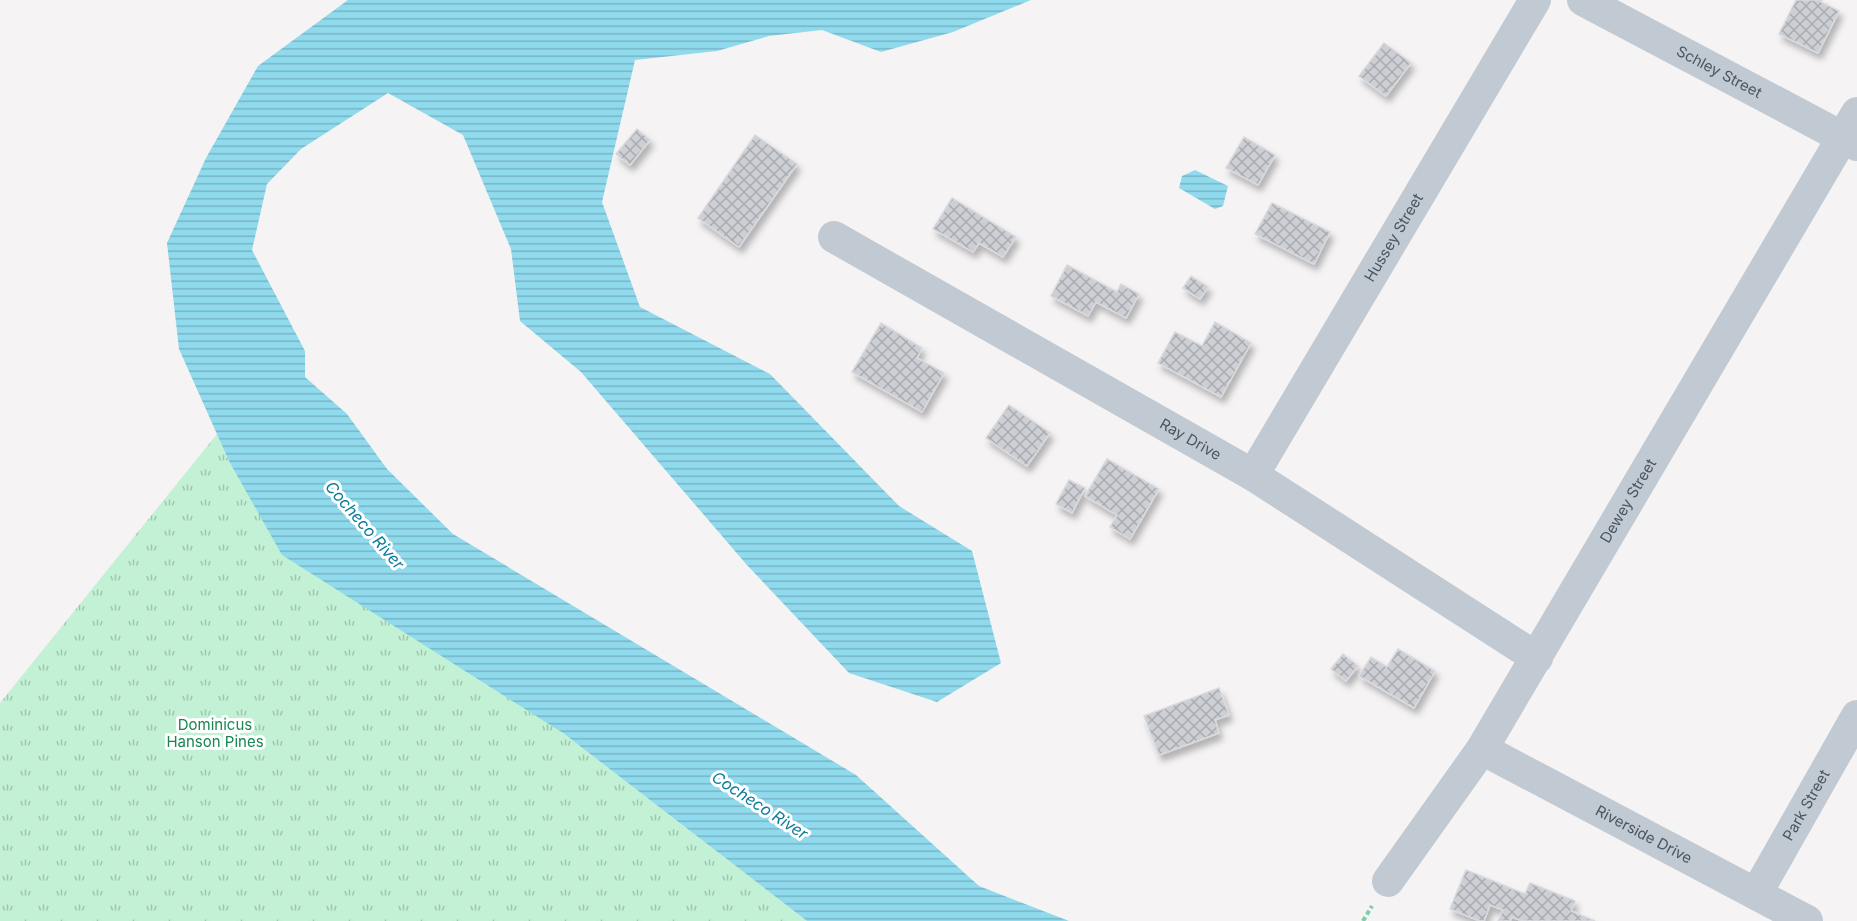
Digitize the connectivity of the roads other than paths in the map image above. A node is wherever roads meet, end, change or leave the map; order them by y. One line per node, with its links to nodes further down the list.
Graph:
1 (1535, 0): 5 (street, Hussey Street)
2 (1583, 0): 3 (street, Schley Street)
3 (1852, 132): 6 (street, Dewey Street)
4 (834, 237): 5 (street, Ray Drive)
5 (1253, 475): 6 (street, Ray Drive)
6 (1537, 658): 8 (street, Dewey Street)
7 (1857, 716): 10 (street, Park Street)
8 (1482, 749): 9 (street, Dewey Street); 10 (street, Riverside Drive)
9 (1388, 881)
10 (1756, 894): 11 (street, Riverside Drive)
11 (1807, 921)

